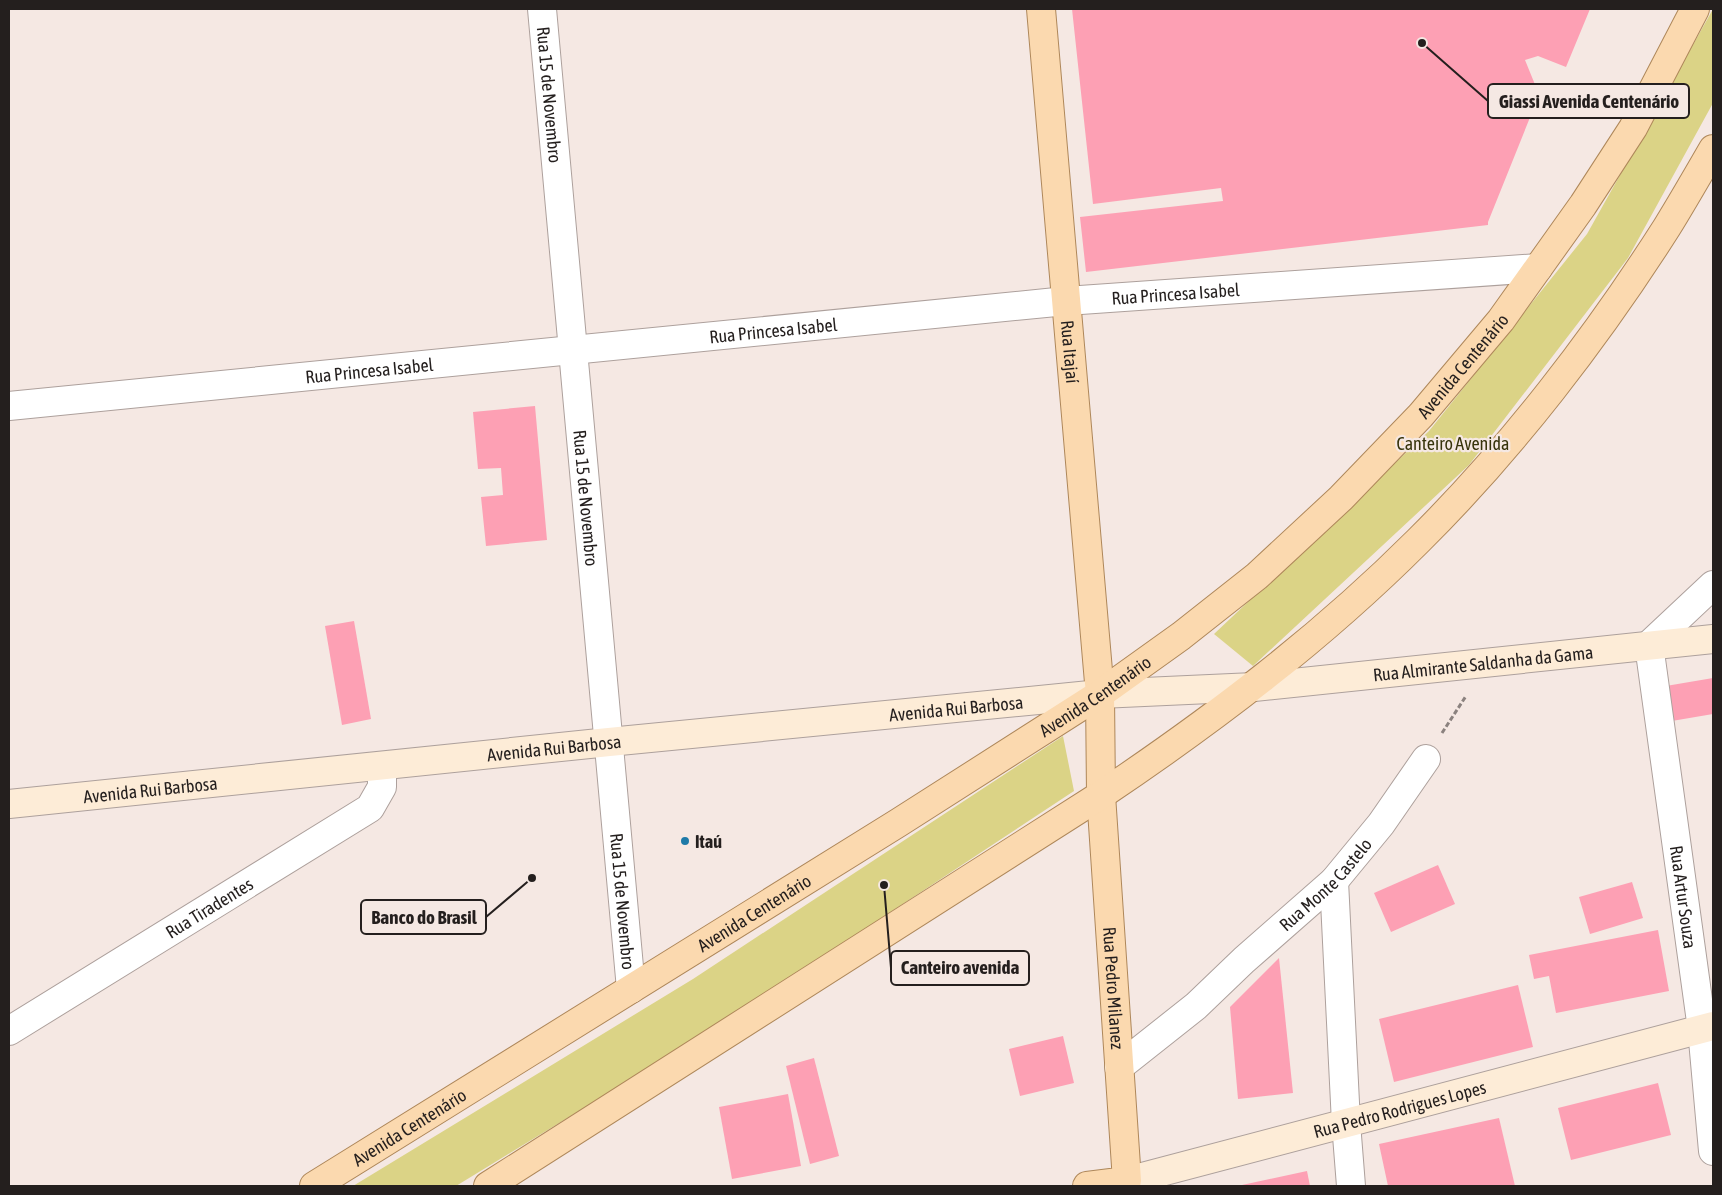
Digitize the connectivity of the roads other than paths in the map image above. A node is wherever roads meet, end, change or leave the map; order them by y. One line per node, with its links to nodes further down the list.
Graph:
1 (542, 9): 7 (street, Rua 15 de Novembro)
2 (1041, 9): 6 (main road, Rua Itajaí)
3 (1695, 9): 5 (main road, Avenida Centenário)
4 (1713, 149): 12 (main road)
5 (1538, 268): 6 (street, Rua Princesa Isabel); 13 (main road, Avenida Centenário)
6 (1066, 300): 7 (street, Rua Princesa Isabel); 13 (main road, Rua Itajaí)
7 (573, 350): 8 (street, Rua Princesa Isabel); 14 (street, Rua 15 de Novembro)
8 (9, 406)
9 (1713, 584): 11 (street)
10 (1713, 639): 11 (main road, Rua Almirante Saldanha da Gama)
11 (1649, 645): 12 (main road, Rua Almirante Saldanha da Gama); 21 (street, Rua Artur Souza)
12 (1254, 687): 13 (main road, Rua Almirante Saldanha da Gama); 17 (main road)
13 (1100, 694): 14 (main road, Avenida Rui Barbosa); 17 (main road, Rua Itajaí); 20 (main road, Avenida Centenário)
14 (609, 742): 16 (main road, Avenida Rui Barbosa); 20 (street, Rua 15 de Novembro)
15 (1426, 759): 19 (street, Rua Monte Castelo)
16 (382, 766): 18 (main road, Avenida Rui Barbosa); 22 (street, Rua Tiradentes)
17 (1101, 795): 23 (main road, Rua Pedro Milanez); 28 (main road)
18 (9, 804)
19 (1334, 881): 23 (street, Rua Monte Castelo); 24 (street)
20 (631, 989): 27 (main road, Avenida Centenário)
21 (1708, 1027): 24 (main road, Rua Pedro Rodrigues Lopes); 25 (street, Rua Artur Souza)
22 (9, 1031)
23 (1120, 1067): 26 (main road, Rua Pedro Milanez)
24 (1346, 1123): 26 (main road, Rua Pedro Rodrigues Lopes); 30 (street)
25 (1713, 1151)
26 (1127, 1181): 29 (main road, Rua Pedro Rodrigues Lopes)
27 (314, 1186)
28 (488, 1186)
29 (1087, 1186)
30 (1351, 1186)

